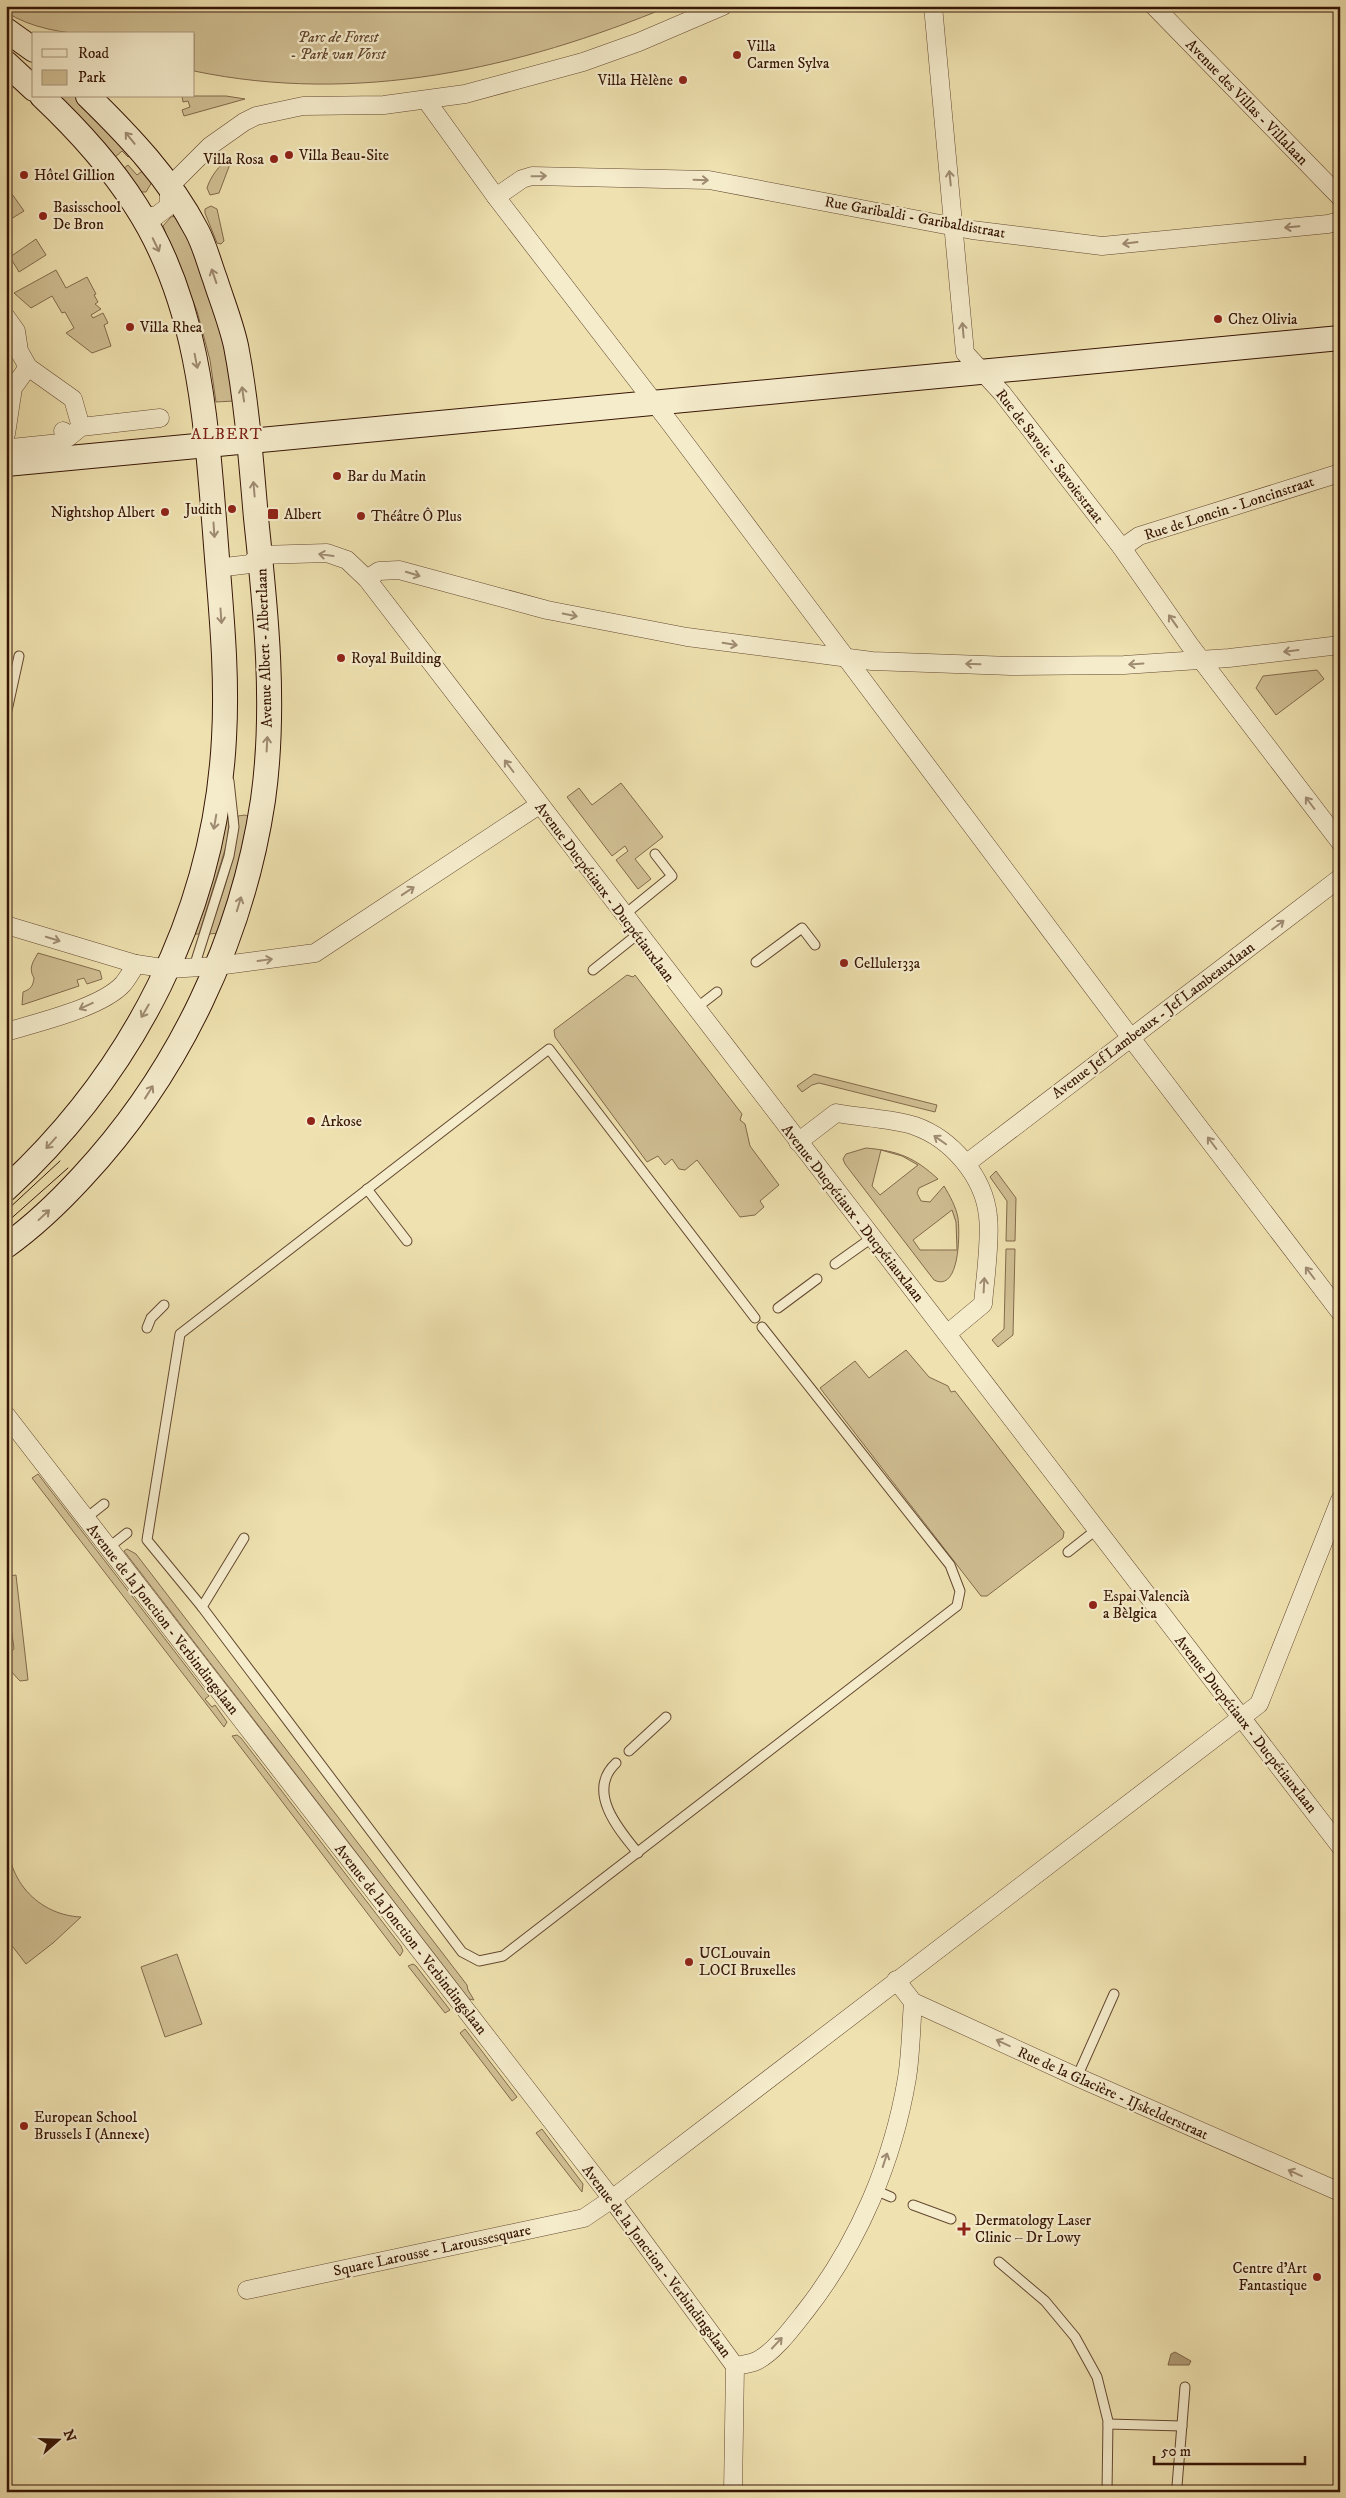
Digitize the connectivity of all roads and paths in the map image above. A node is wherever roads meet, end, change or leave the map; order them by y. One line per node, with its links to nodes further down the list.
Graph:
1 (723, 6): 10 (street)
2 (933, 6): 16 (street, Rue de Savoie - Savoiestraat, one-way to 2)
3 (1154, 6): 12 (street, Avenue des Villas - Villalaan)
4 (6, 30): 5 (main road)
5 (32, 49)
6 (6, 63): 7 (main road)
7 (32, 87)
8 (44, 98): 14 (main road)
9 (90, 98): 11 (main road, Avenue Albert - Albertlaan, one-way to 9)
10 (426, 100): 11 (street); 13 (street)
11 (169, 187): 14 (street); 26 (main road, Avenue Albert - Albertlaan, one-way to 11)
12 (1340, 197)
13 (496, 198): 16 (street, Rue Garibaldi - Garibaldistraat, one-way to 16); 21 (street)
14 (142, 216): 27 (main road, one-way to 27)
15 (1340, 221): 16 (street, Rue Garibaldi - Garibaldistraat, one-way to 16)
16 (954, 226): 19 (street, Rue de Savoie - Savoiestraat, one-way to 16)
17 (6, 317): 20 (street)
18 (1340, 338): 19 (main road)
19 (983, 372): 21 (main road); 30 (street, Rue de Savoie - Savoiestraat)
20 (20, 375): 23 (street); 24 (street)
21 (654, 403): 26 (main road); 36 (street)
22 (157, 413): 23 (street)
23 (71, 431): 25 (street)
24 (6, 434)
25 (6, 443)
26 (249, 443): 27 (main road); 31 (main road, Avenue Albert - Albertlaan, one-way to 26)
27 (207, 446): 28 (main road); 32 (main road, one-way to 32)
28 (6, 464)
29 (1340, 473): 30 (street, Rue de Loncin - Loncinstraat)
30 (1122, 548): 37 (street, Rue de Savoie - Savoiestraat, one-way to 30)
31 (260, 555): 32 (street); 33 (street, Avenue Ducpétiaux - Ducpétiauxlaan, one-way to 31); 50 (main road, Avenue Albert - Albertlaan, one-way to 31)
32 (218, 568): 39 (main road, one-way to 39)
33 (367, 579): 36 (street, one-way to 36); 40 (street, Avenue Ducpétiaux - Ducpétiauxlaan, one-way to 33)
34 (1340, 645): 37 (street, one-way to 37)
35 (19, 656): 38 (lane)
36 (847, 657): 37 (street, one-way to 36); 56 (street)
37 (1202, 660): 41 (street, Rue de Savoie - Savoiestraat, one-way to 37)
38 (6, 715)
39 (224, 738): 50 (lane); 51 (main road, one-way to 51)
40 (539, 805): 44 (street, Avenue Ducpétiaux - Ducpétiauxlaan); 50 (street, one-way to 40)
41 (1340, 842)
42 (655, 854): 44 (lane)
43 (1340, 878): 56 (street, Avenue Jef Lambeaux - Jef Lambeauxlaan, one-way to 43)
44 (624, 915): 46 (street, Avenue Ducpétiaux - Ducpétiauxlaan)
45 (6, 925): 49 (street, one-way to 49)
46 (638, 934): 52 (lane); 54 (street, Avenue Ducpétiaux - Ducpétiauxlaan)
47 (815, 945): 48 (lane)
48 (756, 962)
49 (136, 964): 51 (street); 55 (street, one-way to 55)
50 (206, 967): 51 (street); 63 (main road, Avenue Albert - Albertlaan, one-way to 50)
51 (169, 969): 59 (main road, one-way to 59)
52 (593, 970)
53 (717, 992): 54 (lane)
54 (695, 1009): 57 (street, Avenue Ducpétiaux - Ducpétiauxlaan)
55 (6, 1032)
56 (1131, 1038): 58 (street, Avenue Jef Lambeaux - Jef Lambeauxlaan); 68 (street, one-way to 56)
57 (798, 1142): 58 (street, one-way to 57); 61 (street, Avenue Ducpétiaux - Ducpétiauxlaan)
58 (966, 1163): 72 (street, one-way to 58)
59 (6, 1189)
60 (367, 1189): 62 (lane); 69 (lane); 82 (lane)
61 (873, 1237): 64 (lane); 72 (street, Avenue Ducpétiaux - Ducpétiauxlaan)
62 (407, 1241)
63 (6, 1246)
64 (835, 1264)
65 (817, 1279): 67 (lane)
66 (164, 1305): 71 (lane)
67 (778, 1308)
68 (1340, 1312)
69 (755, 1318)
70 (762, 1327): 88 (lane)
71 (146, 1328)
72 (947, 1334): 77 (street, Avenue Ducpétiaux - Ducpétiauxlaan)
73 (6, 1415): 76 (street, Avenue de la Jonction - Verbindingslaan)
74 (1340, 1500): 84 (street, Square Larousse - Laroussesquare)
75 (104, 1504): 76 (lane)
76 (85, 1519): 80 (street, Avenue de la Jonction - Verbindingslaan)
77 (1096, 1530): 81 (lane); 84 (street, Avenue Ducpétiaux - Ducpétiauxlaan)
78 (127, 1533): 80 (lane)
79 (244, 1538): 82 (lane)
80 (108, 1548): 96 (street, Avenue de la Jonction - Verbindingslaan)
81 (1068, 1552)
82 (202, 1607): 88 (lane)
83 (666, 1717): 85 (lane)
84 (1241, 1718): 87 (street, Avenue Ducpétiaux - Ducpétiauxlaan); 89 (street, Square Larousse - Laroussesquare)
85 (629, 1751)
86 (616, 1763): 88 (lane)
87 (1340, 1846)
88 (638, 1853)
89 (896, 1980): 91 (street, Rue de la Glacière - IJskelderstraat); 96 (street, Square Larousse - Laroussesquare)
90 (1114, 1994): 92 (lane)
91 (912, 2002): 92 (street, Rue de la Glacière - IJskelderstraat, one-way to 91); 93 (street, one-way to 91)
92 (1077, 2077): 94 (street, Rue de la Glacière - IJskelderstraat, one-way to 92)
93 (875, 2190): 95 (lane); 101 (street, one-way to 93)
94 (1340, 2192)
95 (891, 2197)
96 (612, 2199): 100 (street, Square Larousse - Laroussesquare); 101 (street, Avenue de la Jonction - Verbindingslaan)
97 (913, 2205): 98 (lane)
98 (951, 2219)
99 (999, 2262): 103 (lane)
100 (247, 2290)
101 (735, 2366): 106 (street, Avenue de la Jonction - Verbindingslaan)
102 (1185, 2387): 104 (lane)
103 (1108, 2424): 104 (lane); 107 (lane)
104 (1182, 2426): 105 (lane)
105 (1177, 2486)
106 (733, 2492)
107 (1107, 2492)

